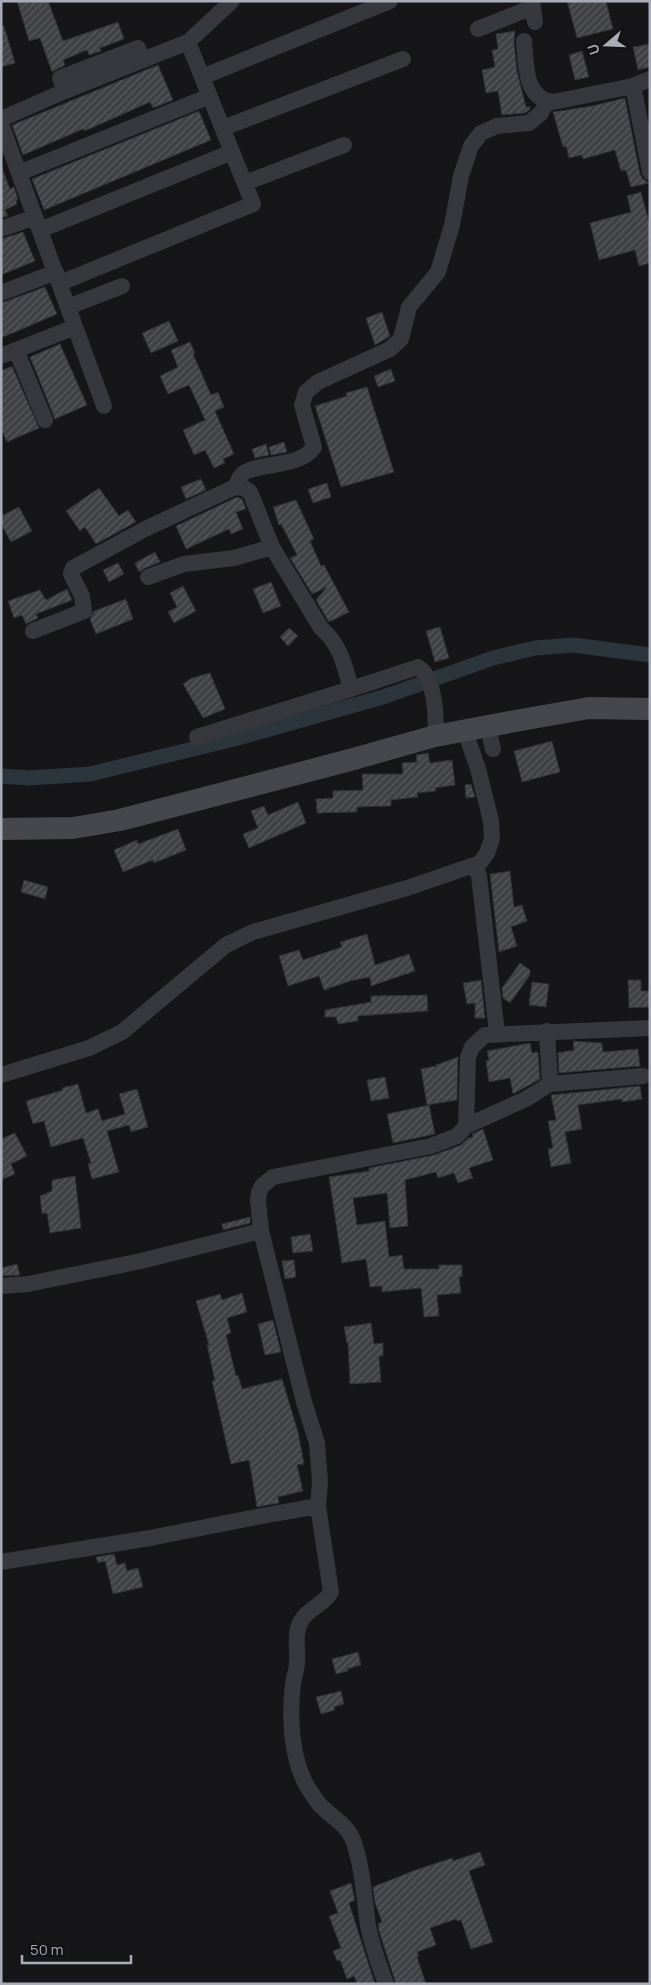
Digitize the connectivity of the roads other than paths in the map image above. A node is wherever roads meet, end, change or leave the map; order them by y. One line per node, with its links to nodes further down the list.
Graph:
1 (232, 1): 6 (street)
2 (390, 1): 8 (street)
3 (533, 10): 4 (street)
4 (478, 29)
5 (524, 41): 12 (street)
6 (188, 42): 8 (street); 13 (street)
7 (403, 60): 15 (street)
8 (202, 77): 11 (street)
9 (650, 79): 10 (street)
10 (633, 86): 12 (street); 19 (street)
11 (210, 96): 15 (street); 18 (street)
12 (547, 101): 31 (street)
13 (1, 119)
14 (1, 124): 18 (street)
15 (223, 128): 17 (street)
16 (344, 145): 20 (street)
17 (232, 152): 20 (street); 21 (street)
18 (12, 167): 21 (street)
19 (650, 172)
20 (245, 183): 23 (street)
21 (38, 223): 22 (street); 23 (street)
22 (1, 229)
23 (58, 278): 25 (street); 26 (street)
24 (122, 286): 26 (street)
25 (1, 293)
26 (68, 307): 27 (street)
27 (75, 327): 28 (street); 29 (street)
28 (8, 353): 30 (street)
29 (104, 406)
30 (45, 420)
31 (235, 487): 32 (street); 34 (street)
32 (272, 547): 33 (street); 35 (street)
33 (148, 577)
34 (33, 631)
35 (351, 689): 38 (street); 40 (street)
36 (650, 709): 37 (street)
37 (488, 727): 39 (street); 41 (street)
38 (436, 728): 39 (street); 42 (street)
39 (465, 731): 43 (street)
40 (197, 737)
41 (493, 749)
42 (1, 829)
43 (475, 866): 46 (street); 47 (street)
44 (650, 1028): 45 (street)
45 (547, 1031): 46 (street); 49 (street)
46 (497, 1033): 50 (street)
47 (1, 1075)
48 (643, 1076): 49 (street)
49 (550, 1084): 50 (street)
50 (466, 1126): 51 (street)
51 (261, 1231): 52 (street); 53 (street)
52 (1, 1286)
53 (318, 1506): 54 (street); 55 (street)
54 (1, 1562)
55 (386, 1984)

